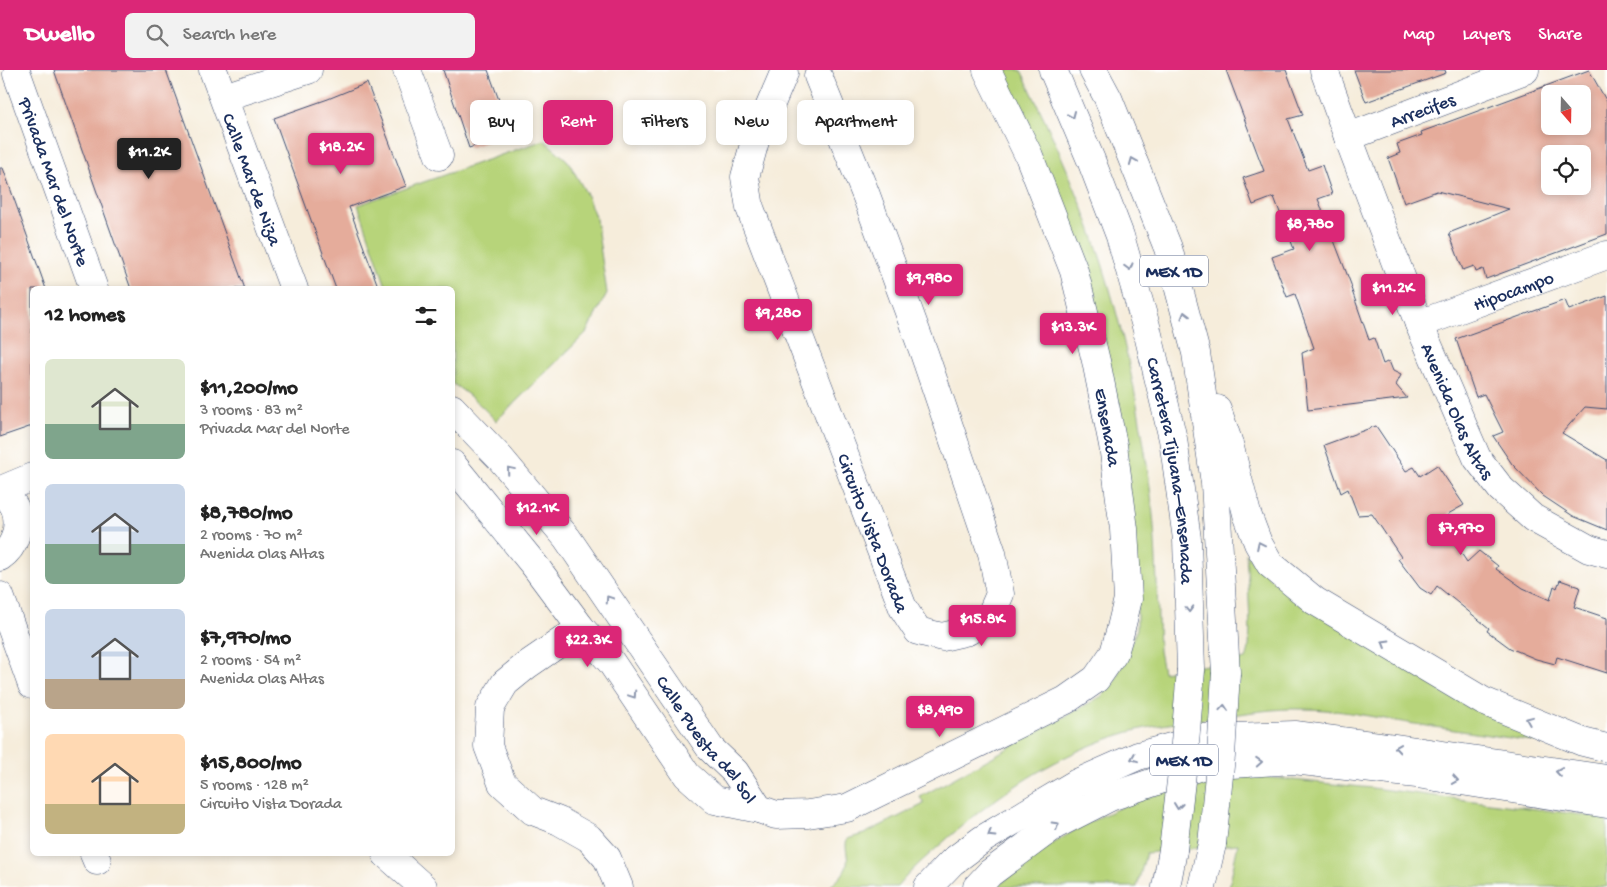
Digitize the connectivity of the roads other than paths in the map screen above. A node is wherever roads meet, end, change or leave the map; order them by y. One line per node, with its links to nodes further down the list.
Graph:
1 (213, 70): 12 (main road, Calle Mar de Niza)
2 (308, 70): 12 (main road)
3 (407, 70): 14 (main road)
4 (987, 70): 31 (main road, Ensenada)
5 (1053, 70): 42 (main road, Carretera Tijuana–Ensenada / MEX 1D, one-way to 42, bridge)
6 (1093, 70): 19 (main road, Carretera Tijuana–Ensenada / MEX 1D, one-way to 6)
7 (1324, 70): 13 (main road, Avenida Olas Altas)
8 (1525, 70): 13 (main road, Arrecifes)
9 (783, 71): 10 (main road); 10 (main road, Circuito Vista Dorada)
10 (821, 73)
11 (17, 74): 16 (main road, Privada Mar del Norte)
12 (224, 97): 17 (main road, Calle Mar de Niza)
13 (1348, 137): 18 (main road, Avenida Olas Altas)
14 (439, 156)
15 (1607, 255): 18 (main road, Hipocampo)
16 (93, 286)
17 (293, 286)
18 (1419, 324): 26 (main road, Avenida Olas Altas)
19 (1196, 354): 33 (main road, one-way to 19); 43 (main road, Carretera Tijuana–Ensenada / MEX 1D, one-way to 19, bridge)
20 (455, 411): 25 (main road, Calle Puesta del Sol, one-way to 20)
21 (455, 468): 28 (main road, Calle Puesta del Sol)
22 (30, 478): 23 (main road)
23 (1, 490): 24 (main road)
24 (25, 524): 27 (main road)
25 (567, 538): 28 (main road); 36 (main road, Calle Puesta del Sol, one-way to 25)
26 (1607, 554)
27 (0, 557)
28 (535, 566): 30 (main road, Calle Puesta del Sol)
29 (0, 596): 32 (main road)
30 (581, 628): 36 (main road, Calle Puesta del Sol, one-way to 36); 39 (main road)
31 (1114, 653): 36 (main road, Calle Puesta del Sol)
32 (30, 679)
33 (1607, 748)
34 (1607, 779): 40 (main road, one-way to 40)
35 (1607, 804): 41 (main road, one-way to 35)
36 (758, 809)
37 (388, 856): 38 (main road)
38 (423, 887)
39 (620, 887)
40 (928, 887)
41 (977, 887)
42 (1166, 887)
43 (1202, 887)

